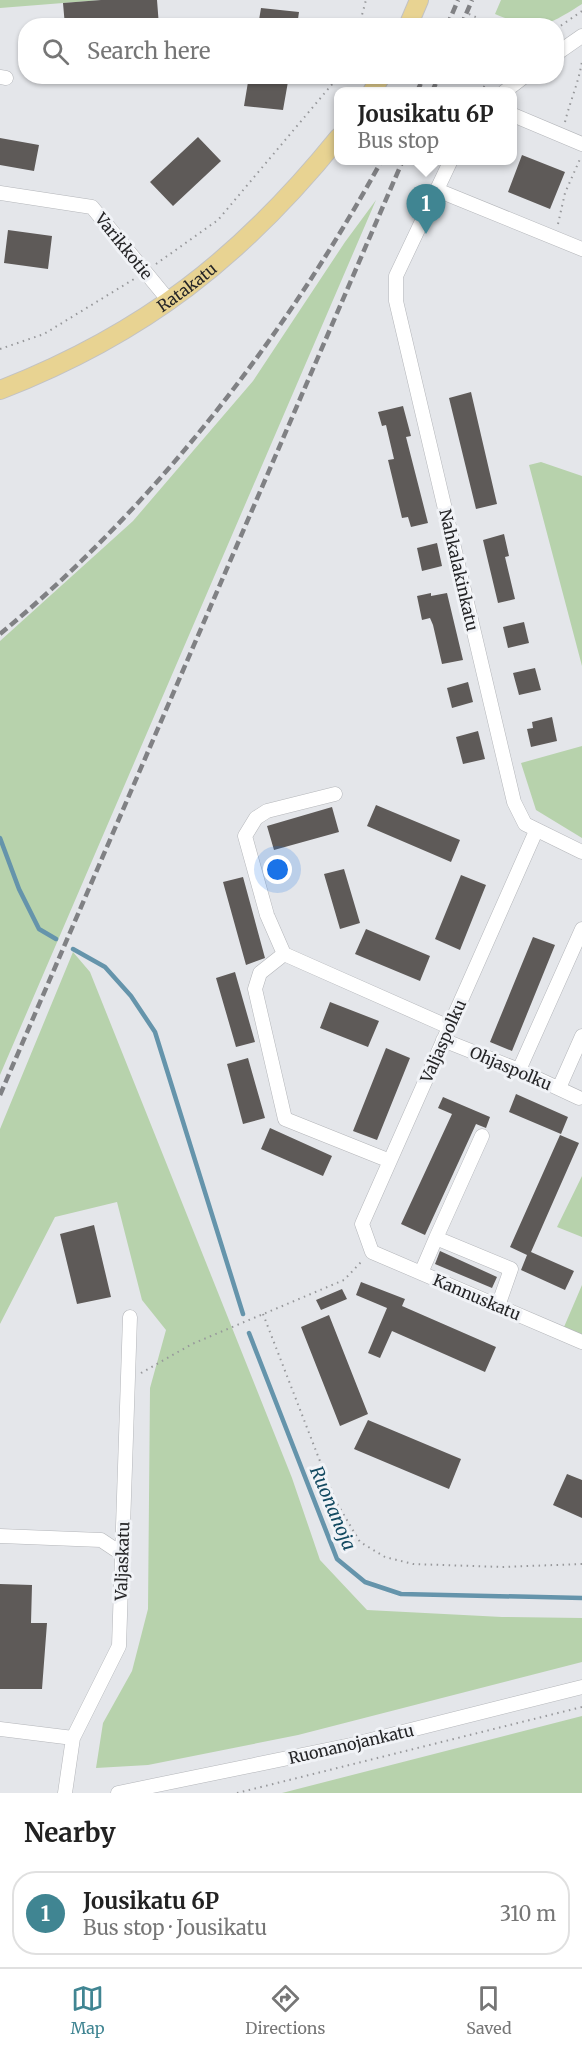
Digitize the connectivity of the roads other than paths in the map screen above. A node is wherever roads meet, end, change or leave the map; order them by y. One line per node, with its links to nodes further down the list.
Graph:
1 (419, 0): 2 (main road)
2 (411, 18)
3 (582, 36): 4 (street)
4 (564, 48)
5 (517, 117): 7 (street)
6 (334, 143): 12 (main road, Ratakatu)
7 (582, 144)
8 (449, 165): 9 (street, Nahkalakinkatu)
9 (437, 190): 11 (street); 15 (street, Nahkalakinkatu)
10 (0, 193): 12 (street, Varikkotie)
11 (582, 249)
12 (170, 302): 13 (main road, Ratakatu)
13 (0, 390)
14 (336, 794): 18 (street)
15 (536, 831): 16 (street); 19 (street, Valjaspolku)
16 (582, 852)
17 (582, 929): 22 (street)
18 (284, 954): 19 (street); 26 (street)
19 (449, 1027): 21 (street, Valjaspolku)
20 (582, 1036): 23 (street)
21 (443, 1040): 22 (street, Ohjaspolku); 26 (street, Valjaspolku)
22 (519, 1070): 23 (street, Ohjaspolku)
23 (558, 1088): 24 (street, Ohjaspolku)
24 (579, 1098)
25 (482, 1136): 27 (street)
26 (390, 1161): 28 (street, Valjaspolku)
27 (436, 1238): 29 (street); 30 (street)
28 (372, 1252): 29 (street, Kannuskatu)
29 (421, 1273): 30 (street, Kannuskatu)
30 (498, 1306): 32 (street, Kannuskatu)
31 (130, 1317): 34 (street, Valjaskatu)
32 (582, 1342)
33 (0, 1536): 34 (street)
34 (123, 1554): 37 (street, Valjaskatu)
35 (582, 1687): 39 (street, Ruonanojankatu)
36 (0, 1729): 37 (street)
37 (73, 1738): 38 (street, Valjaskatu)
38 (65, 1793)
39 (118, 1793)

